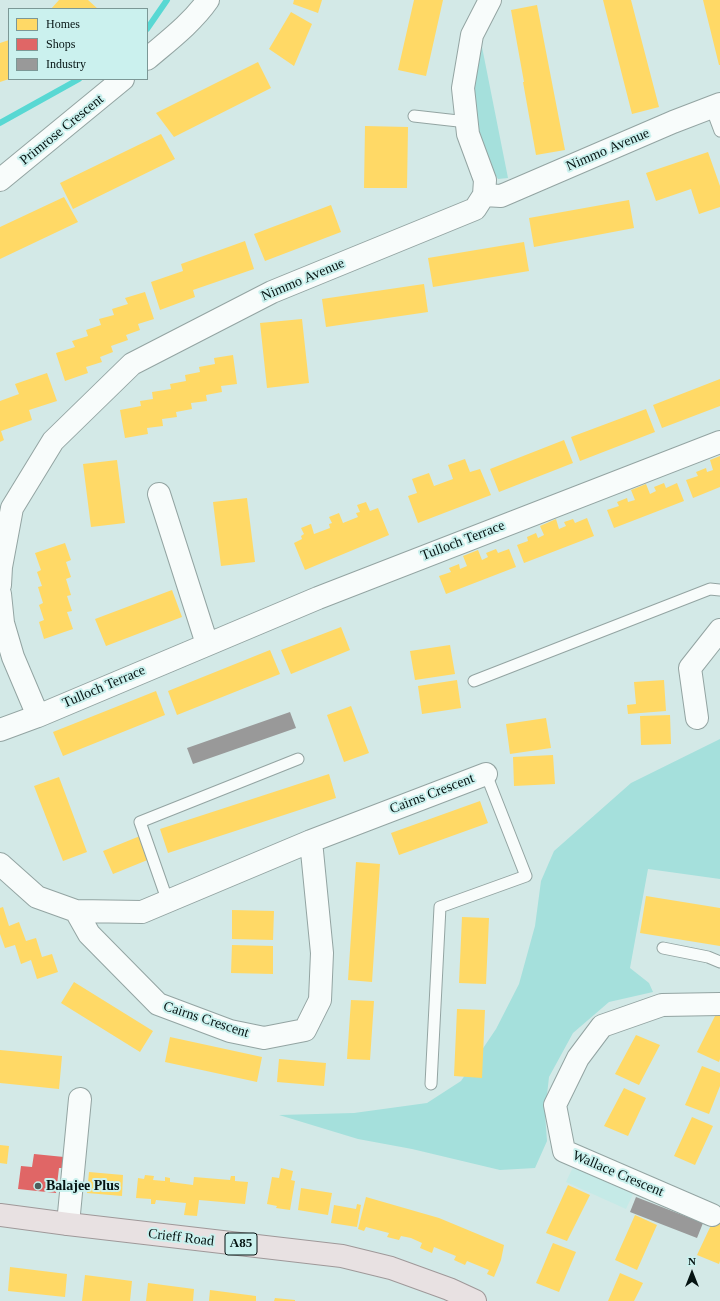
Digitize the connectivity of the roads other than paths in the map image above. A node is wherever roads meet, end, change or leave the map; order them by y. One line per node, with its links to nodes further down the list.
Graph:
1 (208, 0): 3 (street)
2 (490, 0): 7 (street)
3 (148, 58)
4 (123, 80): 9 (street, Primrose Crescent)
5 (715, 106): 8 (lane); 10 (street, Nimmo Avenue)
6 (414, 116): 7 (lane)
7 (467, 122): 10 (street)
8 (720, 131)
9 (0, 180)
10 (484, 195): 13 (street, Nimmo Avenue)
11 (720, 442): 17 (street, Tulloch Terrace)
12 (159, 494): 17 (street)
13 (0, 585)
14 (720, 590): 18 (lane)
15 (0, 594): 19 (street)
16 (720, 630): 20 (street)
17 (207, 644): 19 (street, Tulloch Terrace)
18 (474, 681)
19 (38, 716): 21 (street, Tulloch Terrace)
20 (697, 718)
21 (0, 730)
22 (298, 760): 26 (lane)
23 (486, 774): 24 (street, Cairns Crescent); 31 (lane)
24 (310, 841): 26 (street, Cairns Crescent); 27 (street, Cairns Crescent)
25 (0, 864): 27 (street, Cairns Crescent)
26 (168, 902): 27 (street, Cairns Crescent)
27 (76, 911)
28 (663, 948): 29 (lane)
29 (720, 962)
30 (720, 1004): 34 (street, Wallace Crescent)
31 (431, 1084)
32 (80, 1099): 35 (street)
33 (0, 1215): 35 (main road, Crieff Road / A85)
34 (712, 1215)
35 (68, 1224): 36 (main road, Crieff Road / A85)
36 (474, 1301)

